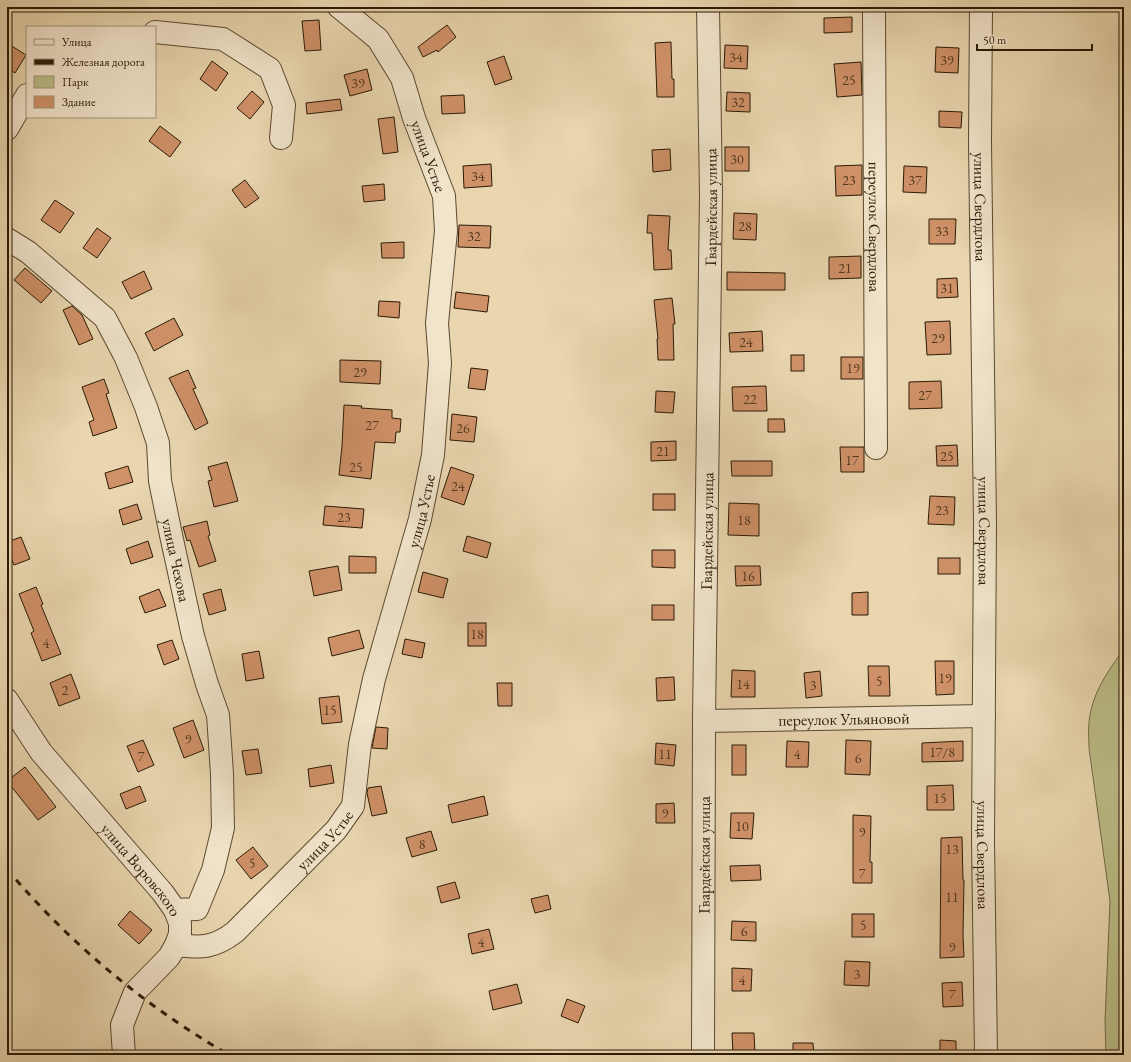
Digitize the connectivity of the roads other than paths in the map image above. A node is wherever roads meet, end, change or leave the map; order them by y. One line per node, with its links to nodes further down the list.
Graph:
1 (340, 7): 15 (street, улица Устье)
2 (708, 7): 13 (street, Гвардейская улица)
3 (874, 7): 10 (street, переулок Свердлова)
4 (980, 7): 12 (street, улица Свердлова)
5 (156, 32): 8 (street)
6 (26, 97): 7 (street)
7 (7, 129)
8 (281, 138)
9 (7, 239): 14 (street, улица Чехова)
10 (876, 448)
11 (7, 700): 14 (street, улица Воровского)
12 (984, 716): 13 (street, переулок Ульяновой); 18 (street, улица Свердлова)
13 (704, 722): 17 (street, Гвардейская улица)
14 (176, 910): 15 (street, улица Воровского)
15 (176, 945): 16 (street, улица Воровского)
16 (124, 1055)
17 (703, 1055)
18 (986, 1055)

